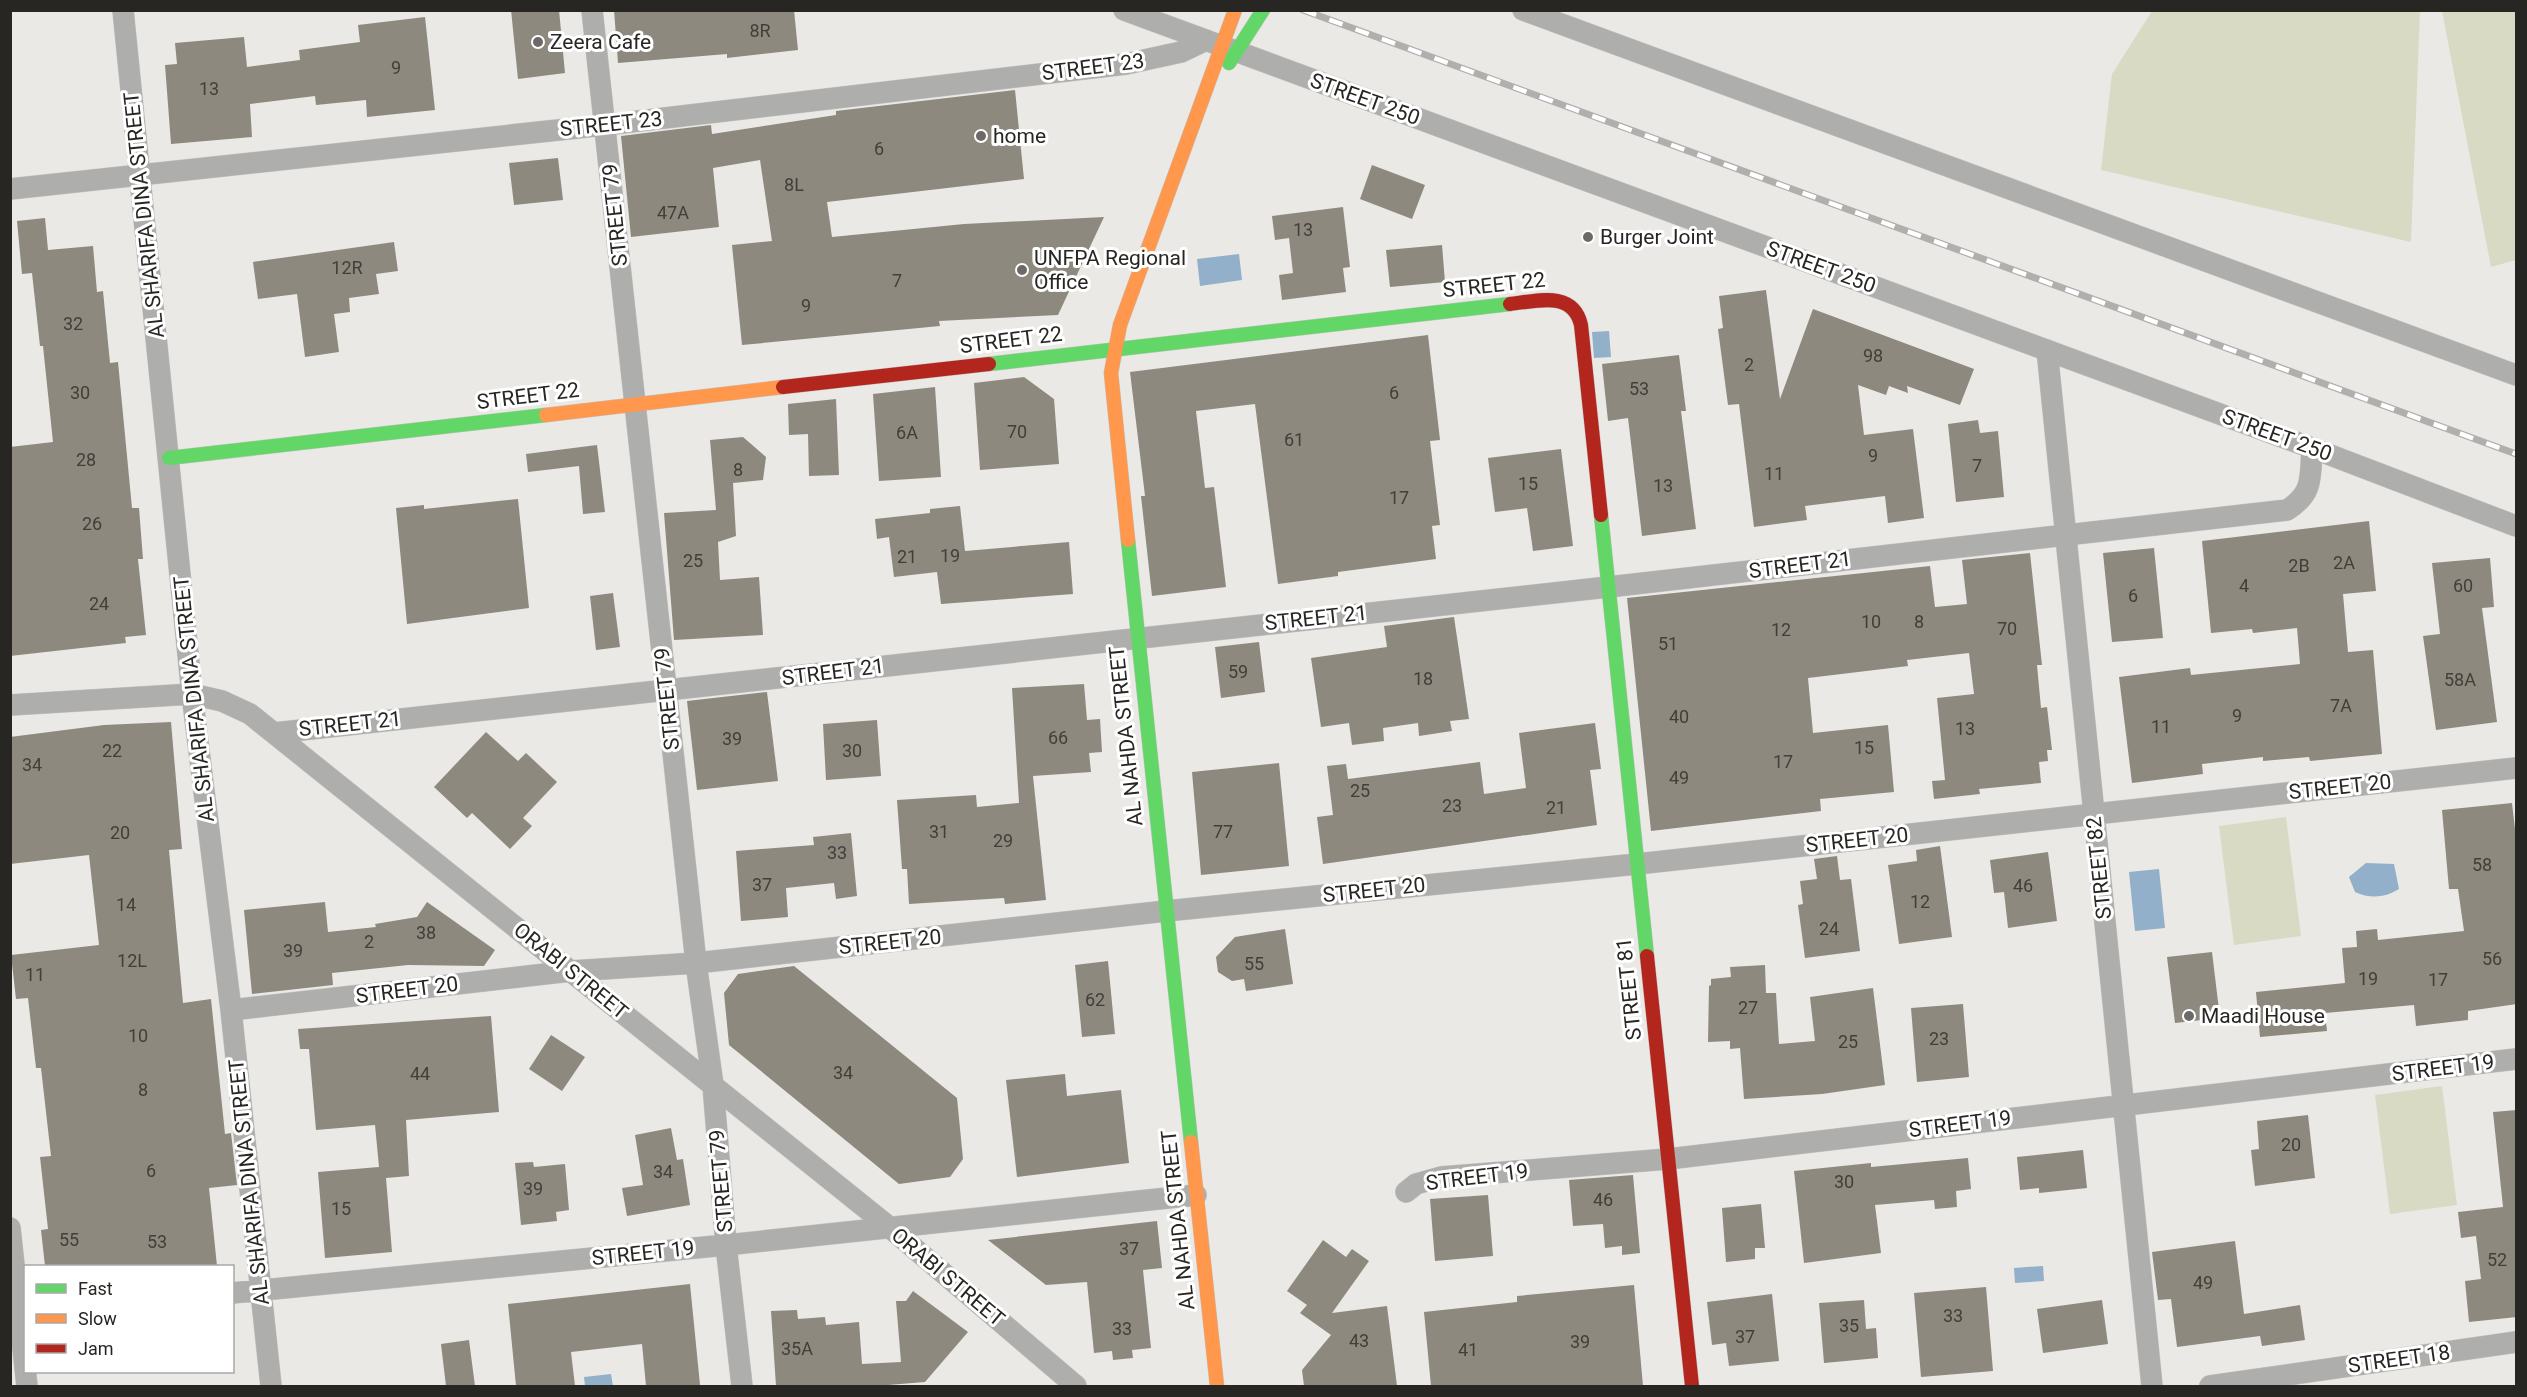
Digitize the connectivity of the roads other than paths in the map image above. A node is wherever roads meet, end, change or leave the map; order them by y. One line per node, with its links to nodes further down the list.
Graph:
1 (123, 10): 9 (street, AL SHARIFA DINA STREET)
2 (592, 10): 8 (street, STREET 79)
3 (1124, 10): 7 (street, STREET 250)
4 (1235, 10): 7 (street, AL NAHDA STREET)
5 (1263, 10): 7 (street, AL NAHDA STREET)
6 (1522, 10): 13 (street)
7 (1223, 46): 8 (street, STREET 23); 11 (street, AL NAHDA STREET); 12 (street, STREET 250)
8 (605, 125): 9 (street, STREET 23); 14 (street, STREET 79)
9 (140, 175): 10 (street, STREET 23); 16 (street, AL SHARIFA DINA STREET)
10 (10, 189)
11 (1114, 350): 14 (street, STREET 22); 19 (street, STREET 22); 20 (street, AL NAHDA STREET)
12 (2047, 350): 15 (street, STREET 250); 18 (street, STREET 82)
13 (2517, 375)
14 (635, 405): 16 (street, STREET 22); 21 (street, STREET 79)
15 (2312, 448): 17 (street, STREET 250); 18 (street, STREET 21)
16 (169, 458): 22 (street, AL SHARIFA DINA STREET)
17 (2517, 526)
18 (2066, 535): 19 (street, STREET 21); 26 (street, STREET 82)
19 (1608, 587): 20 (street, STREET 21); 27 (street, STREET 81)
20 (1137, 637): 21 (street, STREET 21); 28 (street, AL NAHDA STREET)
21 (666, 691): 24 (street, STREET 21); 29 (street, STREET 79)
22 (192, 694): 23 (street, ORABI STREET); 24 (street, ORABI STREET); 31 (street, AL SHARIFA DINA STREET)
23 (10, 705)
24 (274, 733): 30 (street, ORABI STREET)
25 (2517, 768): 26 (street, STREET 20)
26 (2094, 814): 27 (street, STREET 20); 34 (street, STREET 82)
27 (1637, 864): 28 (street, STREET 20); 35 (street, STREET 81)
28 (1166, 911): 29 (street, STREET 20); 37 (street, AL NAHDA STREET)
29 (696, 963): 30 (street, STREET 20); 33 (street, STREET 79)
30 (571, 971): 31 (street, STREET 20); 33 (street, ORABI STREET)
31 (231, 1010): 41 (street, AL SHARIFA DINA STREET)
32 (2517, 1059): 34 (street, STREET 19)
33 (713, 1085): 38 (street, ORABI STREET); 40 (street, STREET 79)
34 (2123, 1105): 35 (street, STREET 19); 51 (street, STREET 82)
35 (1668, 1159): 36 (street, STREET 19); 50 (street, STREET 81)
36 (1406, 1192)
37 (1196, 1195): 38 (street, STREET 19); 49 (street, AL NAHDA STREET)
38 (888, 1226): 40 (street, STREET 19); 48 (street, ORABI STREET)
39 (10, 1228): 43 (street)
40 (726, 1245): 41 (street, STREET 19); 47 (street, STREET 79)
41 (261, 1290): 42 (street, STREET 19); 46 (street, AL SHARIFA DINA STREET)
42 (234, 1293)
43 (18, 1314): 45 (street)
44 (2517, 1342): 52 (street, STREET 18)
45 (24, 1362)
46 (271, 1386)
47 (742, 1386)
48 (1076, 1386)
49 (1217, 1386)
50 (1692, 1386)
51 (2152, 1386)
52 (2210, 1386)

